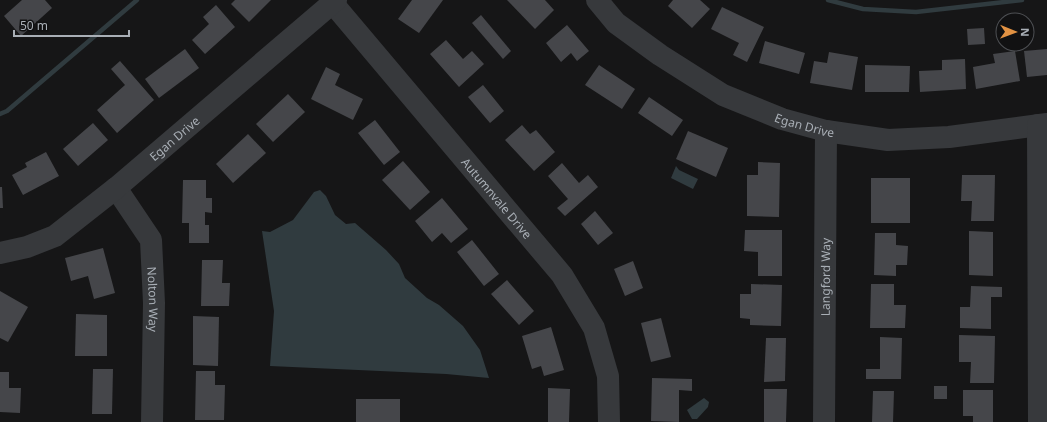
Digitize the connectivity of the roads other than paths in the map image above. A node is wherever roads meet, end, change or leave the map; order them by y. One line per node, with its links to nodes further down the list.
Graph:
1 (597, 0): 4 (street, Egan Drive)
2 (333, 1): 5 (street, Egan Drive); 8 (street, Autumnvale Drive)
3 (1043, 124): 4 (street, Egan Drive); 10 (street)
4 (826, 131): 9 (street, Langford Way)
5 (116, 188): 6 (street, Egan Drive); 7 (street, Nolton Way)
6 (0, 253)
7 (152, 422)
8 (609, 422)
9 (824, 422)
10 (1039, 422)

